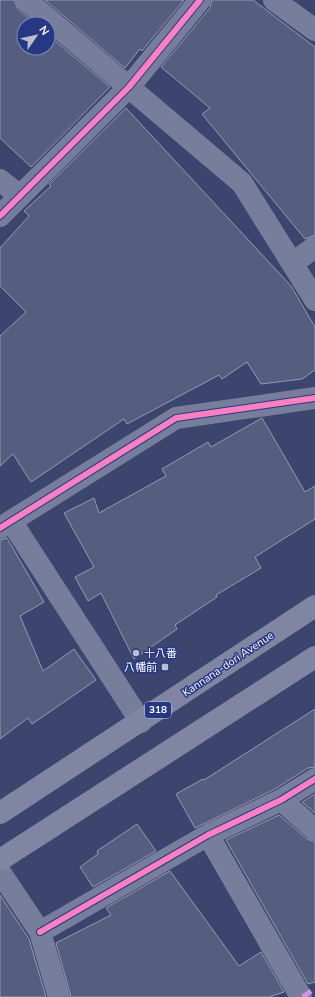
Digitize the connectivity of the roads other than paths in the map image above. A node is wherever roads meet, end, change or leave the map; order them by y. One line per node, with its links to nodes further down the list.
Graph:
1 (26, 0): 5 (street)
2 (200, 0): 5 (street)
3 (274, 0): 4 (street)
4 (315, 30)
5 (129, 87): 7 (street); 10 (street)
6 (0, 180): 7 (street)
7 (20, 196): 8 (street)
8 (0, 216)
9 (315, 247): 10 (street)
10 (293, 263): 11 (street)
11 (315, 300)
12 (315, 398): 13 (street)
13 (6, 525): 16 (street)
14 (315, 606): 16 (main road, Kannana-dori Avenue / 318)
15 (315, 656): 22 (main road)
16 (141, 722): 19 (main road, Kannana-dori Avenue / 318)
17 (315, 779): 18 (street)
18 (281, 800): 20 (street); 21 (street)
19 (0, 813)
20 (315, 830)
21 (208, 835): 24 (street); 26 (street)
22 (0, 860)
23 (0, 872): 24 (street)
24 (40, 932): 25 (street)
25 (60, 997)
26 (300, 997)

